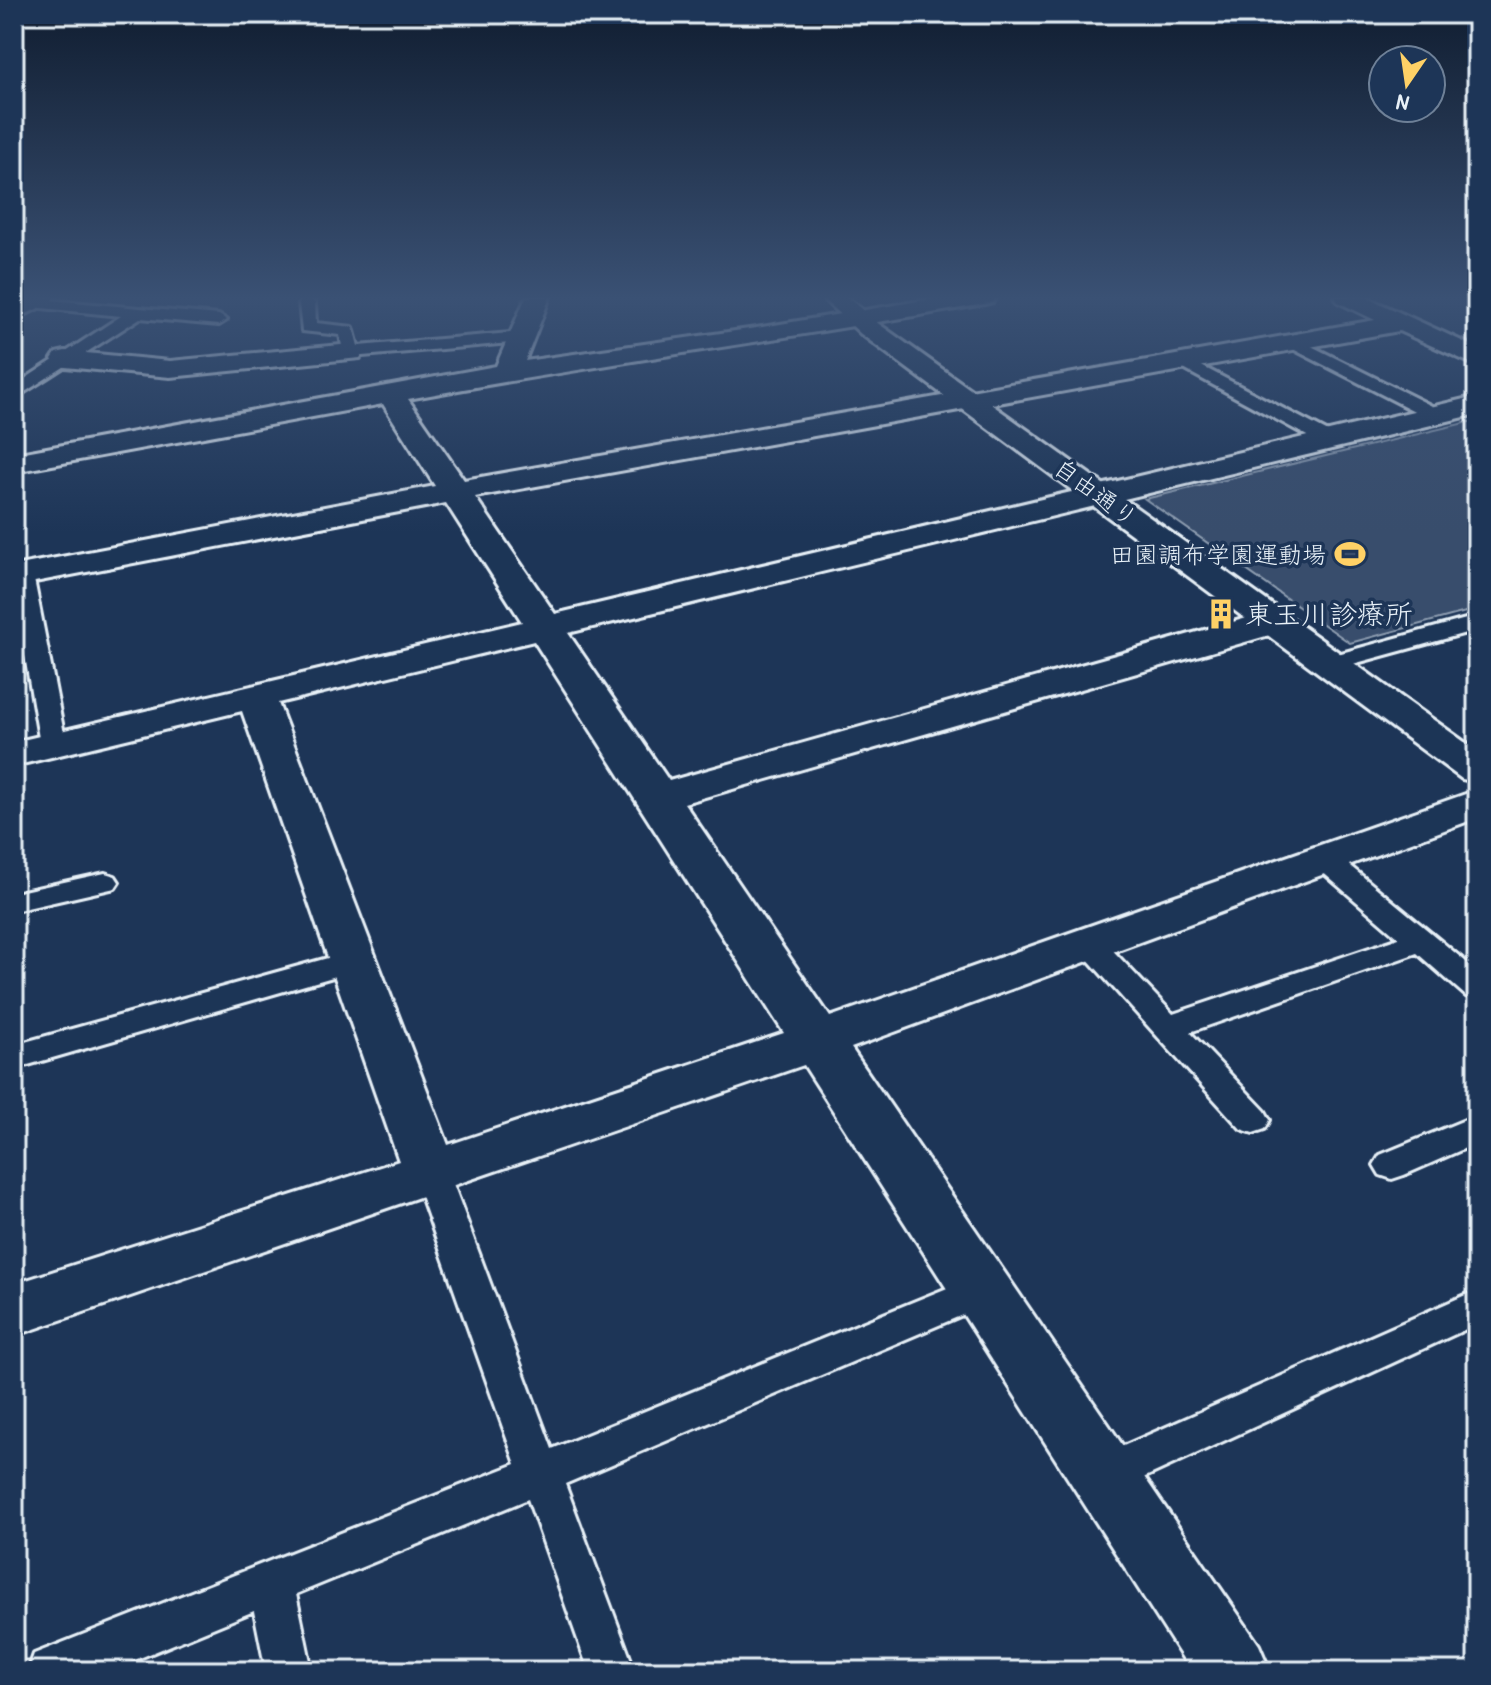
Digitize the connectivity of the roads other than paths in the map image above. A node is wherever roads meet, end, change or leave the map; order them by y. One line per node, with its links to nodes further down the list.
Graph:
1 (41, 376): 8 (lane)
2 (503, 376): 9 (street)
3 (937, 376): 10 (street, 自由通り)
4 (1115, 376): 10 (street)
5 (1209, 376): 14 (lane)
6 (1359, 376): 12 (lane)
7 (223, 383): 13 (street)
8 (14, 394)
9 (392, 396): 13 (street); 16 (street)
10 (972, 401): 16 (street); 17 (street, 自由通り)
11 (1477, 405): 12 (street)
12 (1436, 415): 14 (street)
13 (218, 426): 15 (street)
14 (1329, 440): 17 (street)
15 (14, 463)
16 (457, 491): 18 (street); 21 (street)
17 (1100, 494): 19 (street, 自由通り); 21 (street)
18 (18, 575): 24 (lane)
19 (1274, 622): 22 (street, 自由通り); 27 (street)
20 (1477, 623): 22 (lane)
21 (546, 627): 23 (street); 27 (street)
22 (1331, 663): 26 (street, 自由通り)
23 (256, 696): 24 (street); 34 (street)
24 (53, 744): 25 (street)
25 (14, 754)
26 (1477, 770)
27 (657, 797): 37 (street)
28 (1477, 803): 29 (street)
29 (1323, 858): 32 (lane); 33 (street)
30 (105, 882): 31 (lane)
31 (14, 902)
32 (1421, 941): 35 (lane); 36 (lane)
33 (1090, 945): 36 (lane); 37 (street)
34 (353, 961): 38 (lane); 42 (street)
35 (1477, 988)
36 (1167, 1028): 39 (lane)
37 (816, 1040): 42 (street); 43 (street)
38 (14, 1057)
39 (1253, 1120)
40 (1477, 1128): 41 (lane)
41 (1392, 1165)
42 (431, 1173): 45 (street); 46 (lane)
43 (980, 1291): 46 (lane); 47 (street)
44 (1477, 1306): 47 (lane)
45 (14, 1310)
46 (540, 1474): 48 (lane); 51 (lane)
47 (1102, 1476): 52 (street)
48 (271, 1583): 49 (lane); 50 (lane)
49 (51, 1671)
50 (289, 1671)
51 (612, 1671)
52 (1233, 1671)

